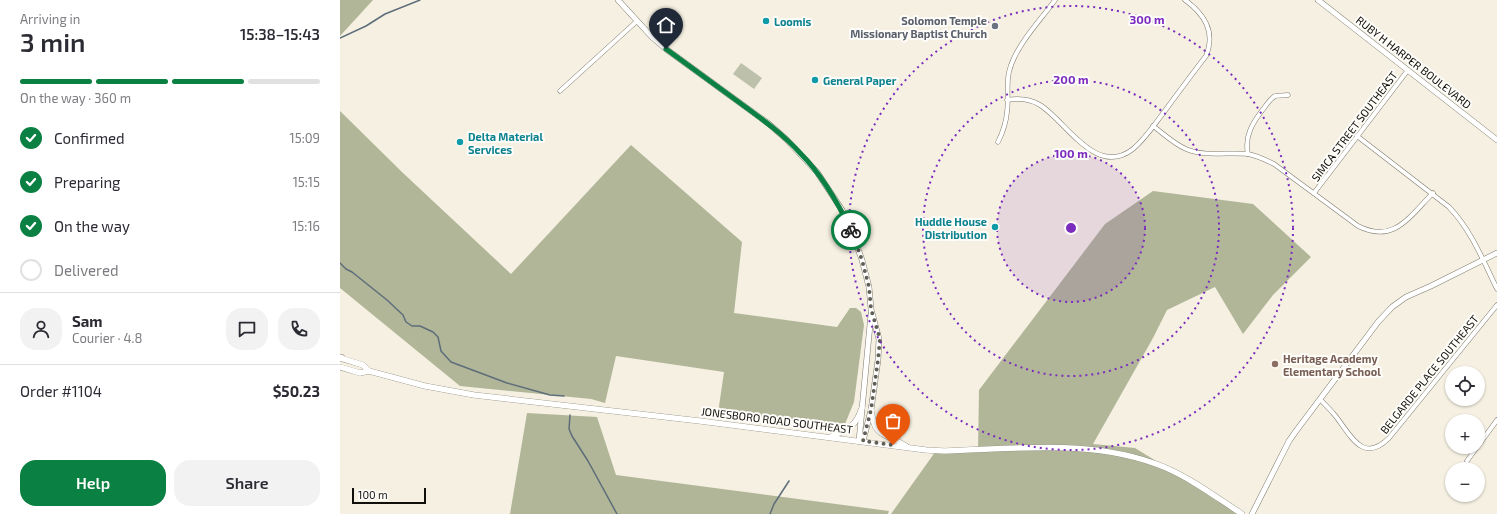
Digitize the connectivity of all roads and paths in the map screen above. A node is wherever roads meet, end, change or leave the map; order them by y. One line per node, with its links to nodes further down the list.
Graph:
1 (618, 0): 5 (street)
2 (1056, 0): 9 (street)
3 (1185, 0): 10 (street)
4 (1318, 0): 6 (street, RUBY H HARPER BOULEVARD)
5 (637, 21): 7 (street); 21 (street)
6 (1408, 70): 11 (street, SIMCA STREET SOUTHEAST); 12 (street, RUBY H HARPER BOULEVARD)
7 (560, 91)
8 (1288, 95): 14 (street)
9 (1007, 100): 10 (street); 13 (street)
10 (1153, 126): 14 (street)
11 (1357, 136): 15 (street, SIMCA STREET SOUTHEAST); 16 (street)
12 (1497, 140)
13 (998, 142)
14 (1248, 154): 15 (street)
15 (1314, 193): 16 (street)
16 (1433, 193): 18 (street)
17 (1497, 253): 18 (street)
18 (1483, 260): 19 (street); 27 (street)
19 (1497, 289)
20 (1497, 305): 27 (street, BELGARDE PLACE SOUTHEAST)
21 (871, 309): 25 (street); 26 (street)
22 (340, 358): 24 (main road, JONESBORO ROAD SOUTHEAST)
23 (340, 367): 24 (main road, JONESBORO ROAD SOUTHEAST)
24 (369, 371): 32 (main road, JONESBORO ROAD SOUTHEAST)
25 (865, 384): 26 (street); 28 (street)
26 (875, 385): 29 (street)
27 (1320, 399): 38 (street)
28 (862, 408): 32 (main road); 33 (street)
29 (871, 410): 33 (street); 34 (main road)
30 (1497, 420): 31 (street)
31 (1485, 436)
32 (830, 437): 33 (main road, JONESBORO ROAD SOUTHEAST)
33 (861, 441): 34 (main road, JONESBORO ROAD SOUTHEAST)
34 (908, 447): 37 (main road, JONESBORO ROAD SOUTHEAST)
35 (1472, 454): 36 (street)
36 (1467, 461)
37 (1242, 514)
38 (1252, 514)

